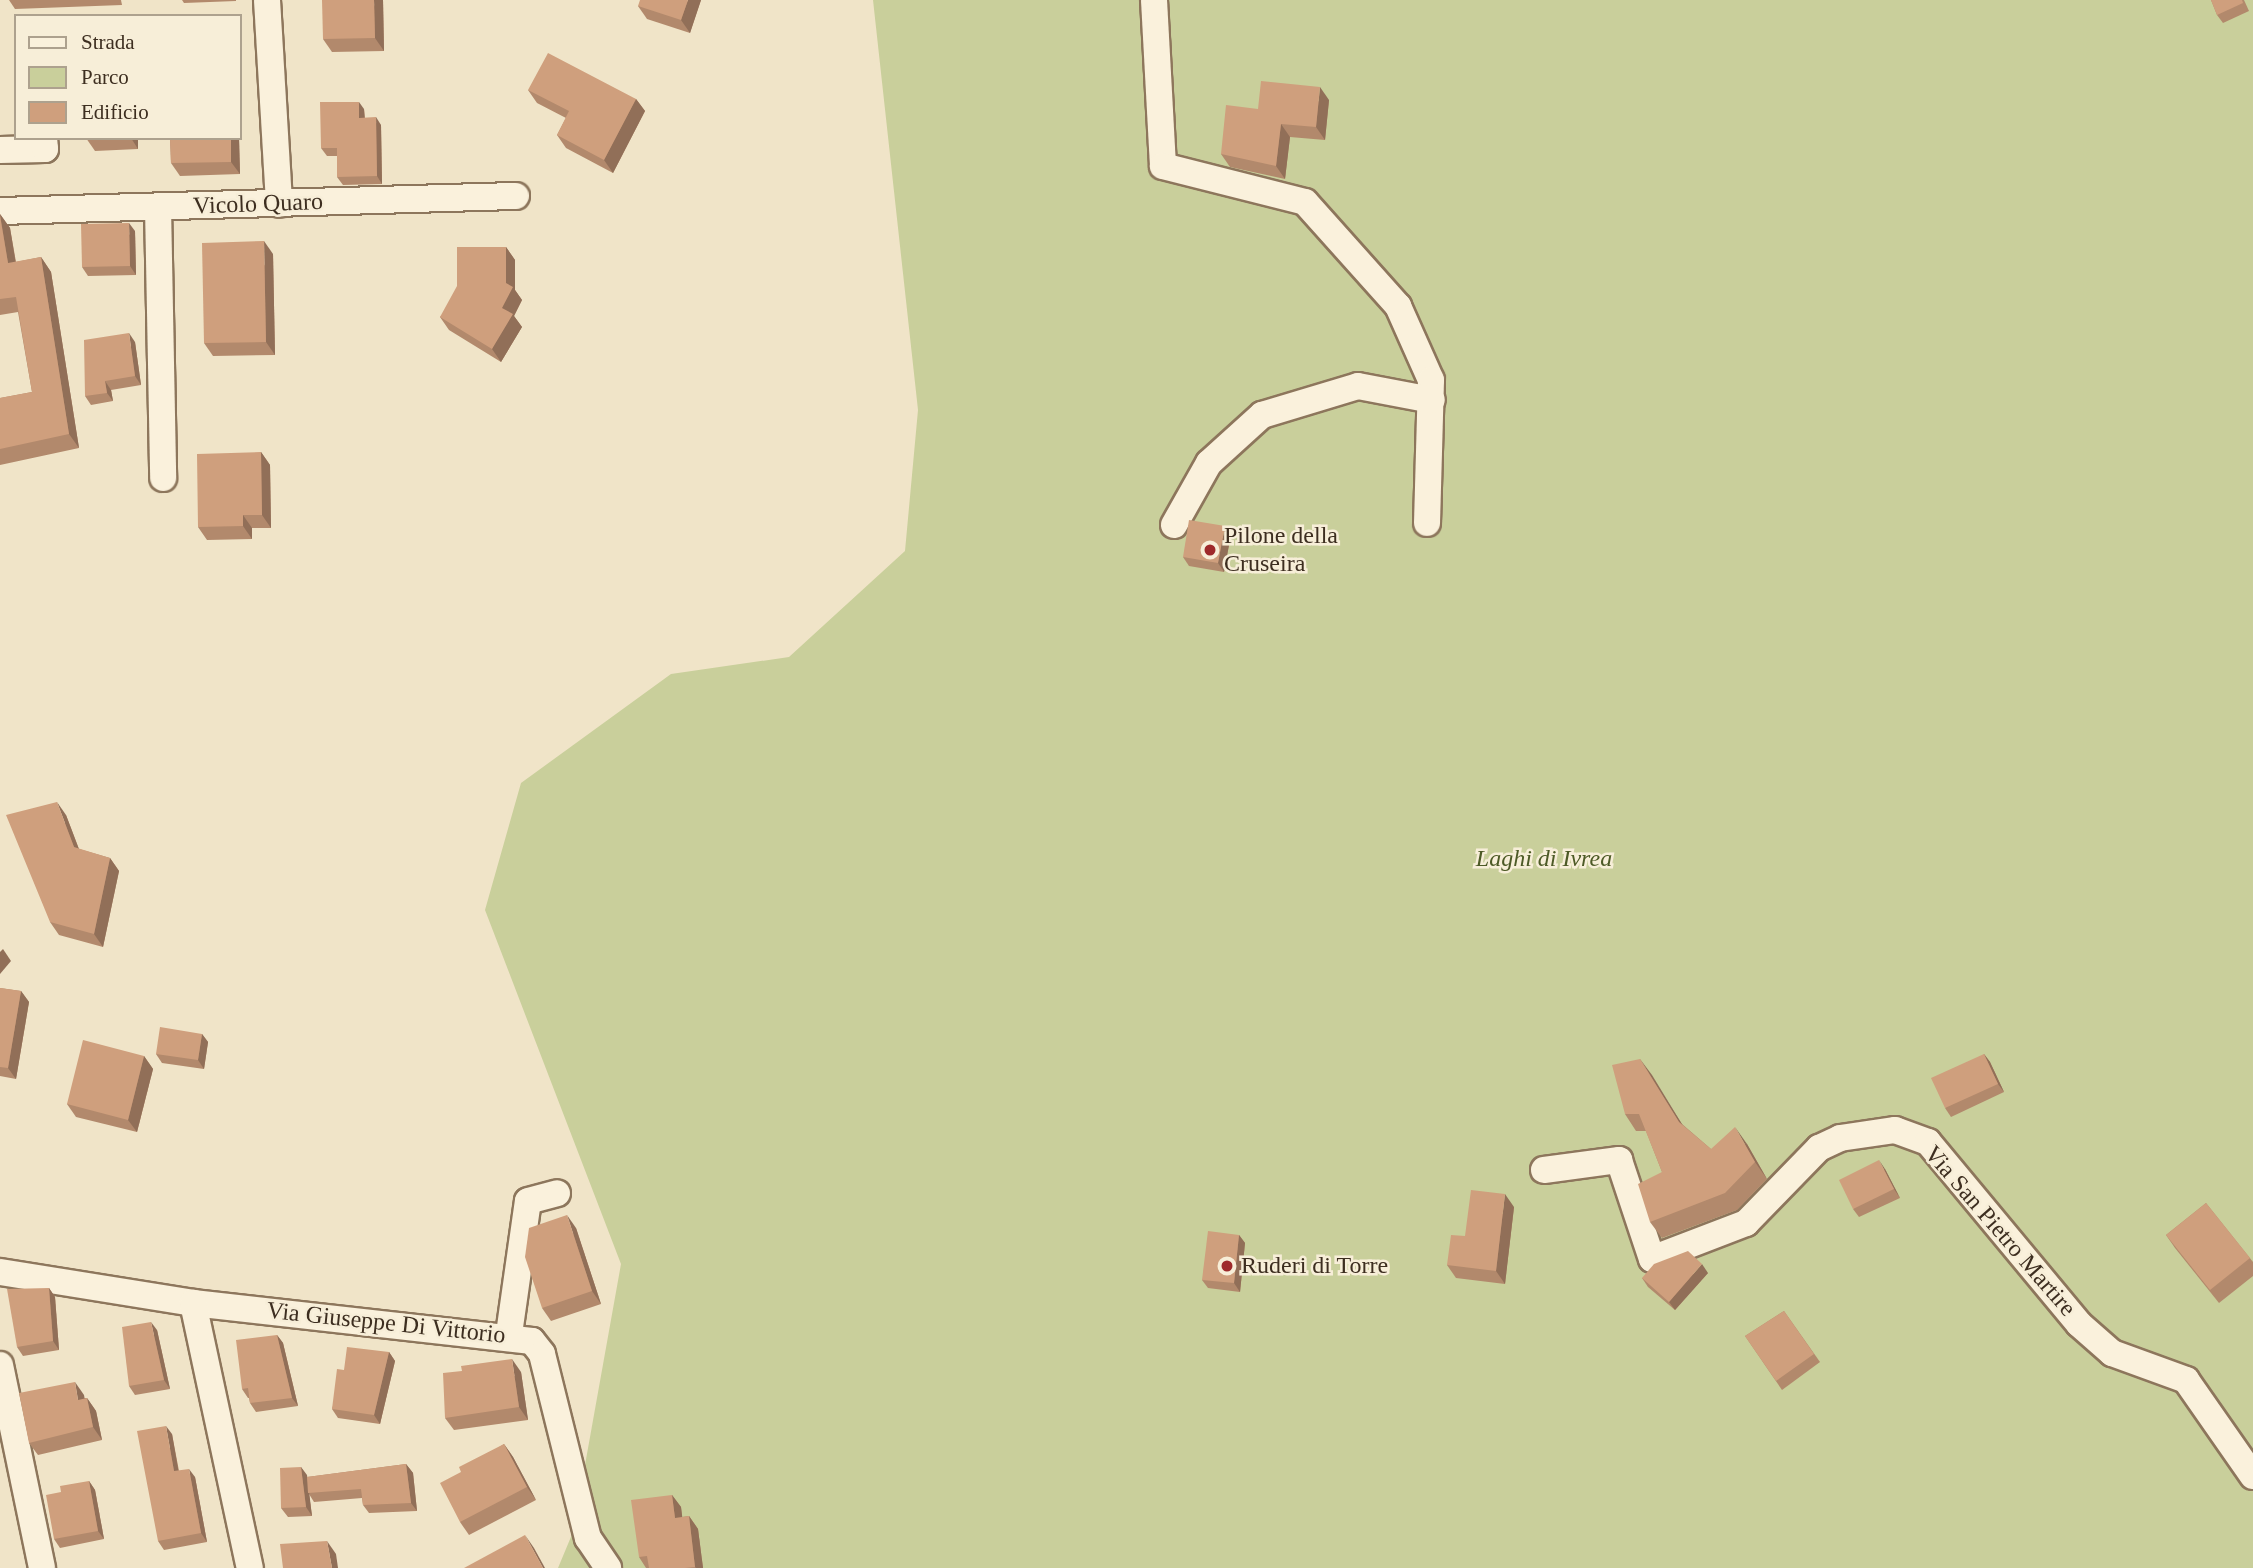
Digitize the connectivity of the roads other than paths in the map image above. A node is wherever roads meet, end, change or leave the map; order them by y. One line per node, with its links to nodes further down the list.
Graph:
1 (1154, 0): 9 (street)
2 (273, 2): 6 (street)
3 (44, 140): 4 (street)
4 (0, 150)
5 (516, 196): 6 (street, Vicolo Quaro)
6 (279, 204): 7 (street, Vicolo Quaro)
7 (158, 207): 8 (street, Vicolo Quaro); 10 (street)
8 (0, 211)
9 (1432, 400): 11 (street); 12 (street)
10 (163, 478)
11 (1427, 523)
12 (1174, 525)
13 (1544, 1170): 19 (street, Via San Pietro Martire)
14 (557, 1193): 17 (street)
15 (0, 1272): 16 (street, Via Giuseppe Di Vittorio)
16 (193, 1303): 17 (street, Via Giuseppe Di Vittorio); 21 (street)
17 (509, 1334): 22 (street, Via Giuseppe Di Vittorio)
18 (0, 1366): 20 (street)
19 (2253, 1476)
20 (42, 1568)
21 (250, 1568)
22 (608, 1568)

